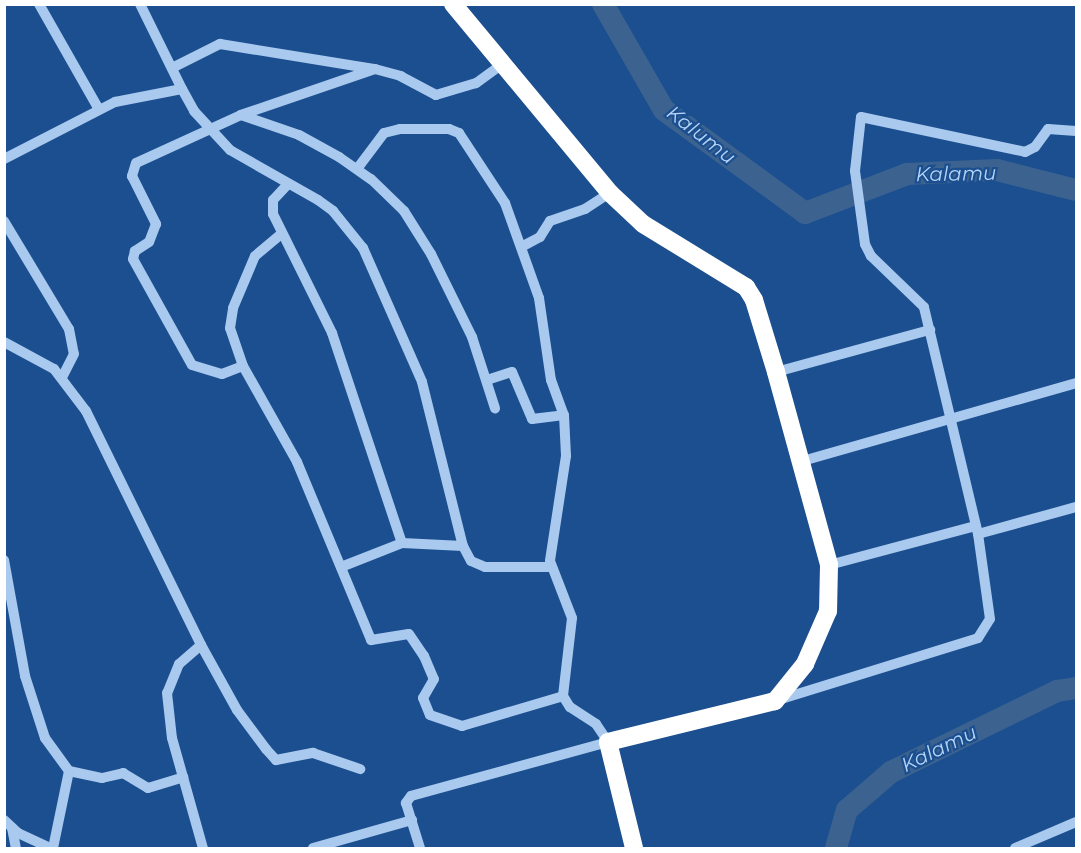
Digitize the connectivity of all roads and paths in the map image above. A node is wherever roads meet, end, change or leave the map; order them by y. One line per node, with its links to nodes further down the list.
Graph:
1 (39, 4): 8 (street)
2 (140, 4): 5 (street)
3 (453, 4): 4 (highway)
4 (501, 65): 6 (street); 15 (highway)
5 (172, 68): 6 (street); 7 (street)
6 (375, 69): 9 (street)
7 (182, 89): 8 (street); 10 (street)
8 (98, 108): 12 (street)
9 (241, 115): 10 (street); 13 (street)
10 (209, 128): 14 (street); 21 (street)
11 (1077, 131): 19 (street)
12 (4, 159)
13 (357, 168): 18 (street); 24 (street)
14 (288, 184): 17 (street); 33 (street)
15 (610, 193): 18 (street); 22 (highway)
16 (4, 221): 23 (street)
17 (281, 234): 21 (street); 32 (street)
18 (523, 246): 27 (street)
19 (930, 330): 22 (street); 28 (street)
20 (4, 342): 23 (street)
21 (243, 366): 36 (street)
22 (776, 372): 29 (highway)
23 (63, 376): 38 (street)
24 (487, 380): 26 (street); 27 (street)
25 (1077, 383): 28 (street)
26 (495, 408)
27 (564, 415): 37 (street)
28 (950, 421): 29 (street); 31 (street)
29 (799, 462): 35 (highway)
30 (1077, 507): 31 (street)
31 (977, 530): 35 (street); 40 (street)
32 (402, 543): 33 (street); 36 (street)
33 (463, 546): 37 (street)
34 (4, 560): 43 (street)
35 (829, 565): 40 (highway)
36 (341, 567): 39 (street)
37 (551, 567): 39 (street)
38 (201, 645): 42 (street); 44 (street)
39 (563, 696): 41 (street)
40 (775, 701): 41 (highway)
41 (608, 742): 45 (street); 53 (highway)
42 (360, 769)
43 (69, 771): 44 (street); 49 (street)
44 (183, 777): 50 (street)
45 (412, 820): 51 (street); 52 (street)
46 (1077, 822): 54 (street)
47 (8, 824): 48 (street); 49 (street)
48 (16, 849)
49 (52, 849)
50 (203, 849)
51 (313, 849)
52 (420, 849)
53 (634, 849)
54 (1015, 849)

